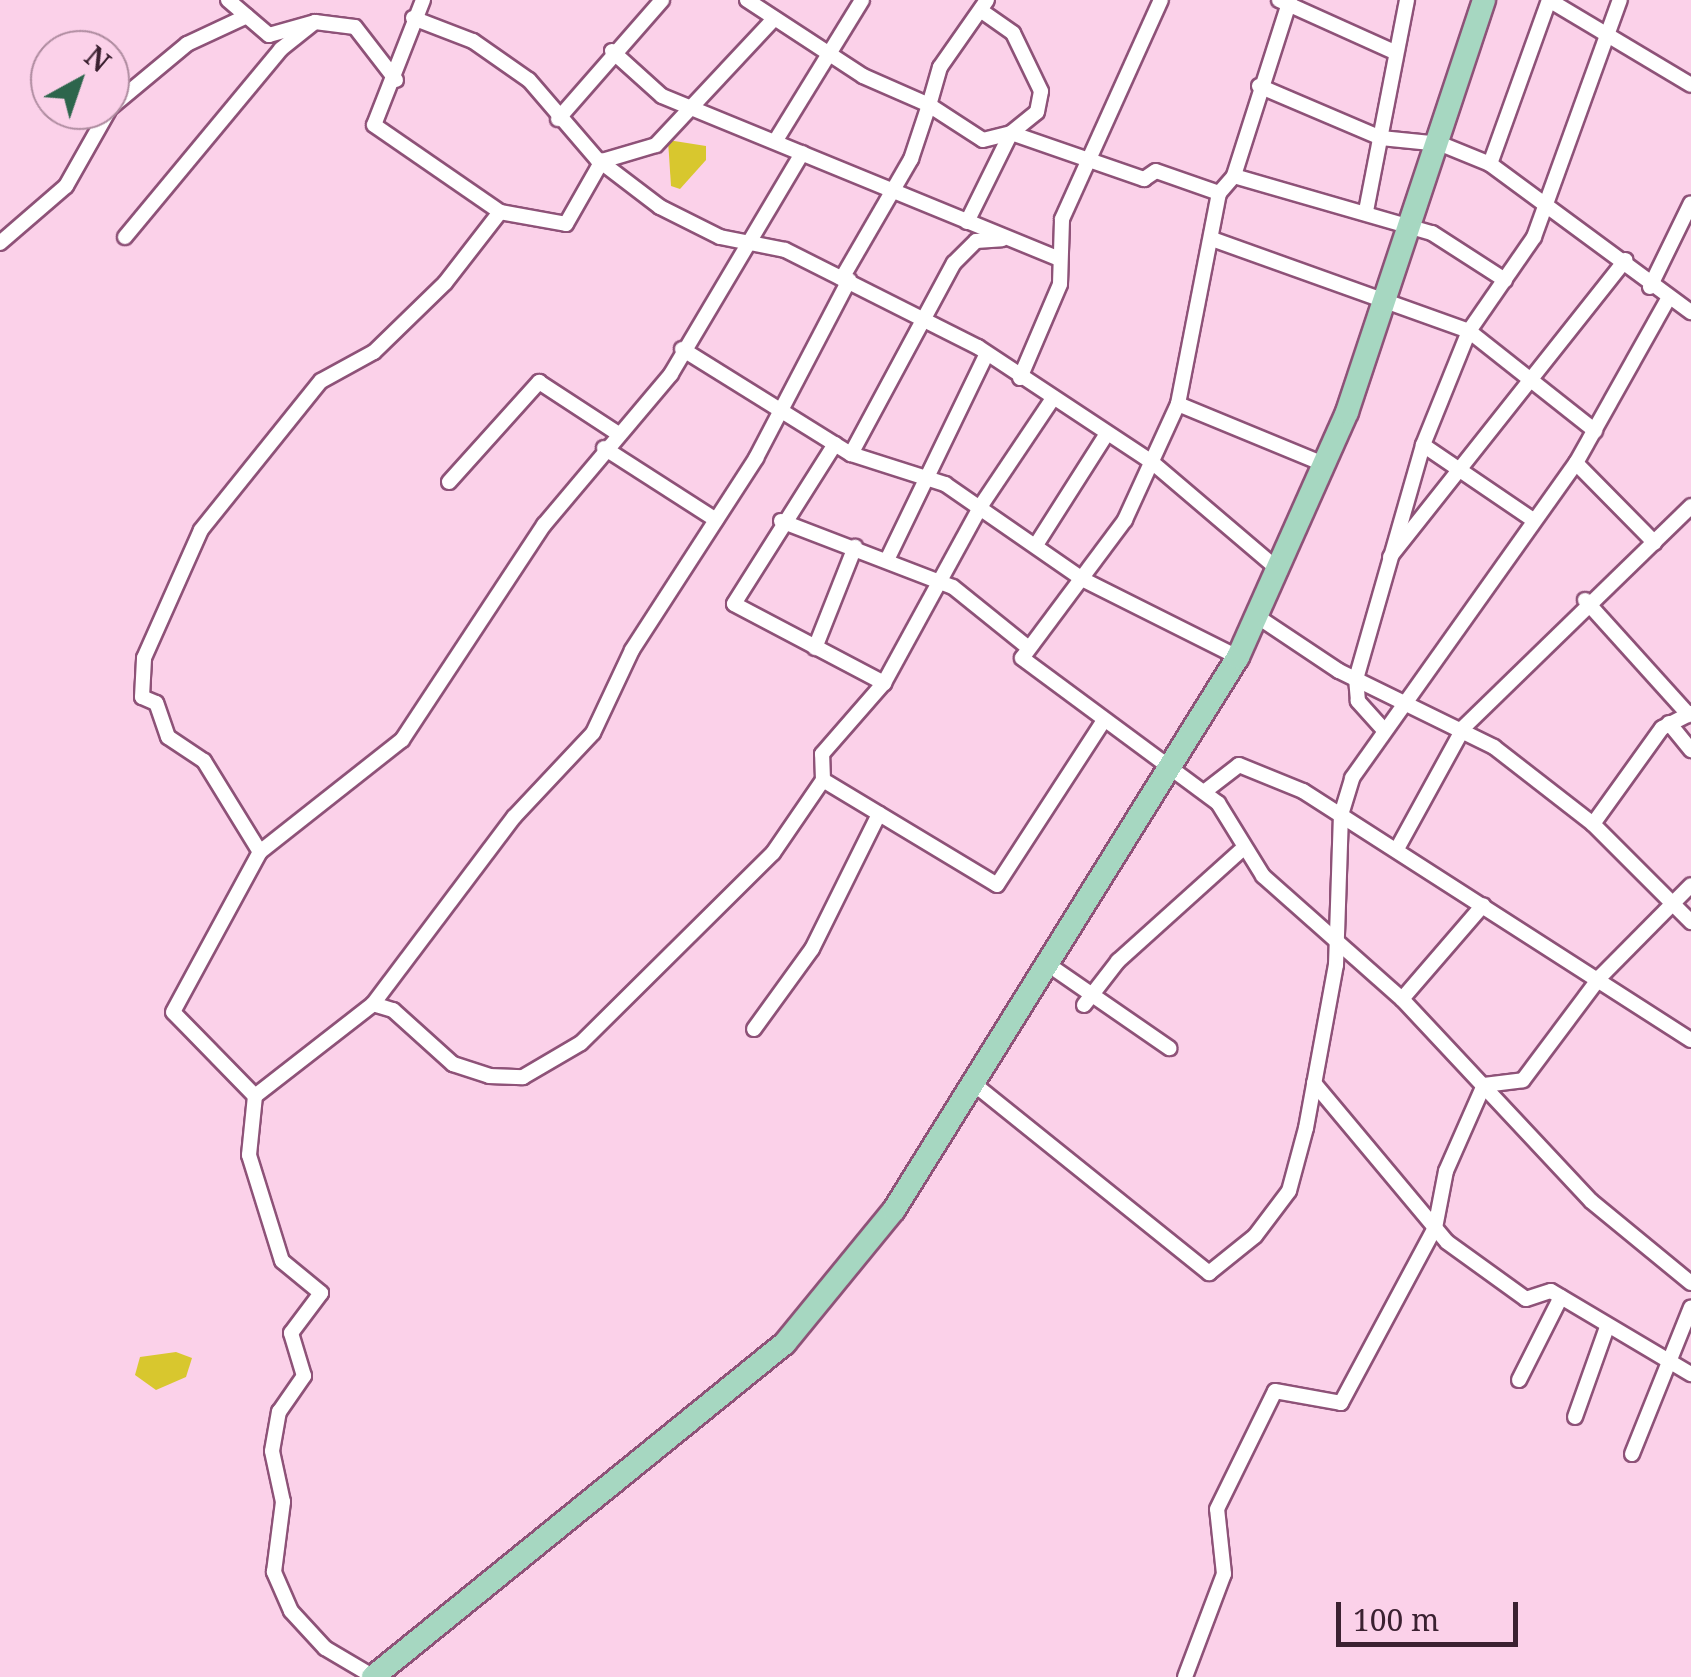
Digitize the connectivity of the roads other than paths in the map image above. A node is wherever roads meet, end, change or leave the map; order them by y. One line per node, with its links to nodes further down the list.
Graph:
1 (228, 0): 13 (street)
2 (422, 0): 14 (street)
3 (662, 0): 18 (street)
4 (747, 0): 15 (street)
5 (862, 0): 20 (street)
6 (1161, 0): 34 (street)
7 (1407, 0): 19 (street)
8 (1484, 0): 32 (main road)
9 (1549, 0): 17 (street); 36 (street)
10 (1620, 0): 17 (street)
11 (1285, 2): 19 (street); 23 (street)
12 (984, 6): 25 (street); 29 (street)
13 (247, 16): 16 (street); 24 (street)
14 (413, 18): 21 (street); 27 (street)
15 (774, 19): 20 (street); 26 (street)
16 (315, 22): 21 (street); 46 (street)
17 (1606, 30): 22 (street); 40 (street)
18 (612, 52): 26 (street); 27 (street)
19 (1394, 52): 30 (street)
20 (832, 56): 25 (street); 31 (street)
21 (396, 80): 43 (street)
22 (1691, 85)
23 (1259, 86): 30 (street); 37 (street)
24 (130, 92)
25 (929, 105): 29 (street); 38 (street)
26 (696, 106): 31 (street); 35 (street)
27 (558, 119): 35 (street)
28 (98, 130): 50 (street)
29 (1010, 132): 34 (street); 44 (street)
30 (1381, 138): 32 (street); 42 (street)
31 (776, 140): 33 (street)
32 (1441, 144): 36 (street); 45 (main road)
33 (802, 153): 38 (street); 48 (street)
34 (1090, 156): 39 (street); 51 (street)
35 (602, 162): 43 (street); 48 (street)
36 (1490, 164): 40 (street)
37 (1234, 176): 39 (street); 42 (street)
38 (893, 192): 44 (street); 53 (street)
39 (1218, 193): 49 (street)
40 (1548, 198): 52 (street); 54 (street)
41 (1691, 202): 55 (street)
42 (1366, 211): 45 (street)
43 (500, 212): 115 (street)
44 (967, 222): 47 (street)
45 (1413, 226): 54 (street); 57 (main road)
46 (126, 237)
47 (1008, 238): 51 (street); 59 (street)
48 (754, 239): 53 (street); 61 (street)
49 (1212, 239): 57 (street); 66 (street)
50 (0, 243)
51 (1057, 258): 63 (street)
52 (1625, 260): 55 (street); 64 (street)
53 (845, 279): 59 (street); 67 (street)
54 (1505, 280): 60 (street)
55 (1650, 287): 56 (street)
56 (1667, 301): 58 (street); 68 (street)
57 (1385, 308): 60 (street); 77 (main road)
58 (1691, 312)
59 (924, 316): 62 (street); 74 (street)
60 (1469, 330): 64 (street); 72 (street)
61 (682, 349): 67 (street); 69 (street)
62 (986, 354): 63 (street); 79 (street)
63 (1020, 378): 65 (street)
64 (1535, 379): 68 (street); 78 (street)
65 (1052, 400): 70 (street); 81 (street)
66 (1178, 404): 75 (street); 77 (street)
67 (781, 405): 71 (street); 84 (street)
68 (1595, 431): 76 (street)
69 (617, 433): 73 (street); 80 (street)
70 (1106, 434): 75 (street); 87 (street)
71 (835, 444): 74 (street); 85 (street)
72 (1423, 445): 78 (street); 90 (street)
73 (604, 448): 84 (street); 115 (street)
74 (852, 454): 79 (street)
75 (1154, 463): 91 (street); 92 (street)
76 (1576, 464): 83 (street); 86 (street)
77 (1326, 465): 91 (main road)
78 (1462, 468): 83 (street); 90 (street)
79 (920, 478): 81 (street); 89 (street)
80 (449, 482)
81 (980, 508): 87 (street); 93 (street)
82 (1689, 514): 86 (street)
83 (1532, 519): 101 (street)
84 (716, 520): 126 (street)
85 (781, 521): 88 (street); 97 (street)
86 (1656, 543): 94 (street)
87 (1036, 545): 92 (street)
88 (855, 547): 89 (street); 97 (street)
89 (887, 560): 93 (street)
90 (1384, 565): 99 (street)
91 (1280, 571): 95 (main road)
92 (1082, 580): 96 (street); 98 (street)
93 (936, 583): 96 (street); 100 (street)
94 (1585, 600): 102 (street); 105 (street)
95 (1258, 617): 98 (main road); 99 (street)
96 (1026, 646): 103 (street)
97 (815, 648): 100 (street)
98 (1238, 657): 108 (main road)
99 (1356, 679): 101 (street); 106 (street)
100 (884, 683): 109 (street)
101 (1406, 700): 105 (street); 106 (street)
102 (1690, 714): 104 (street)
103 (1102, 722): 108 (street); 111 (street)
104 (1669, 724): 107 (street); 113 (street)
105 (1464, 728): 113 (street); 114 (street)
106 (1383, 729): 112 (street)
107 (1691, 750)
108 (1174, 768): 110 (street); 122 (main road)
109 (823, 780): 111 (street); 126 (street)
110 (1204, 792): 112 (street); 116 (street)
111 (879, 814): 128 (street)
112 (1341, 815): 114 (street); 121 (street)
113 (1592, 824): 119 (street)
114 (1396, 850): 118 (street)
115 (260, 852): 134 (street)
116 (1240, 852): 121 (street); 124 (street)
117 (1691, 885): 119 (street)
118 (1483, 905): 123 (street); 125 (street)
119 (1669, 905): 120 (street); 123 (street)
120 (1691, 922)
121 (1338, 944): 125 (street); 131 (street)
122 (1046, 964): 124 (street); 132 (main road)
123 (1600, 977): 129 (street); 133 (street)
124 (1094, 990): 127 (street); 130 (street)
125 (1402, 999): 133 (street)
126 (373, 1004): 134 (street)
127 (1084, 1004)
128 (754, 1028)
129 (1691, 1040)
130 (1169, 1048)
131 (1314, 1083): 132 (street); 135 (street)
132 (974, 1084): 145 (main road)
133 (1484, 1085): 135 (street); 136 (street)
134 (255, 1096): 145 (street)
135 (1436, 1228): 137 (street); 146 (street)
136 (1691, 1284)
137 (1561, 1297): 139 (street); 142 (street)
138 (1691, 1307): 140 (street)
139 (1607, 1327): 140 (street); 143 (street)
140 (1666, 1358): 141 (street); 144 (street)
141 (1691, 1374)
142 (1519, 1380)
143 (1575, 1417)
144 (1632, 1454)
145 (373, 1677)
146 (1186, 1677)

